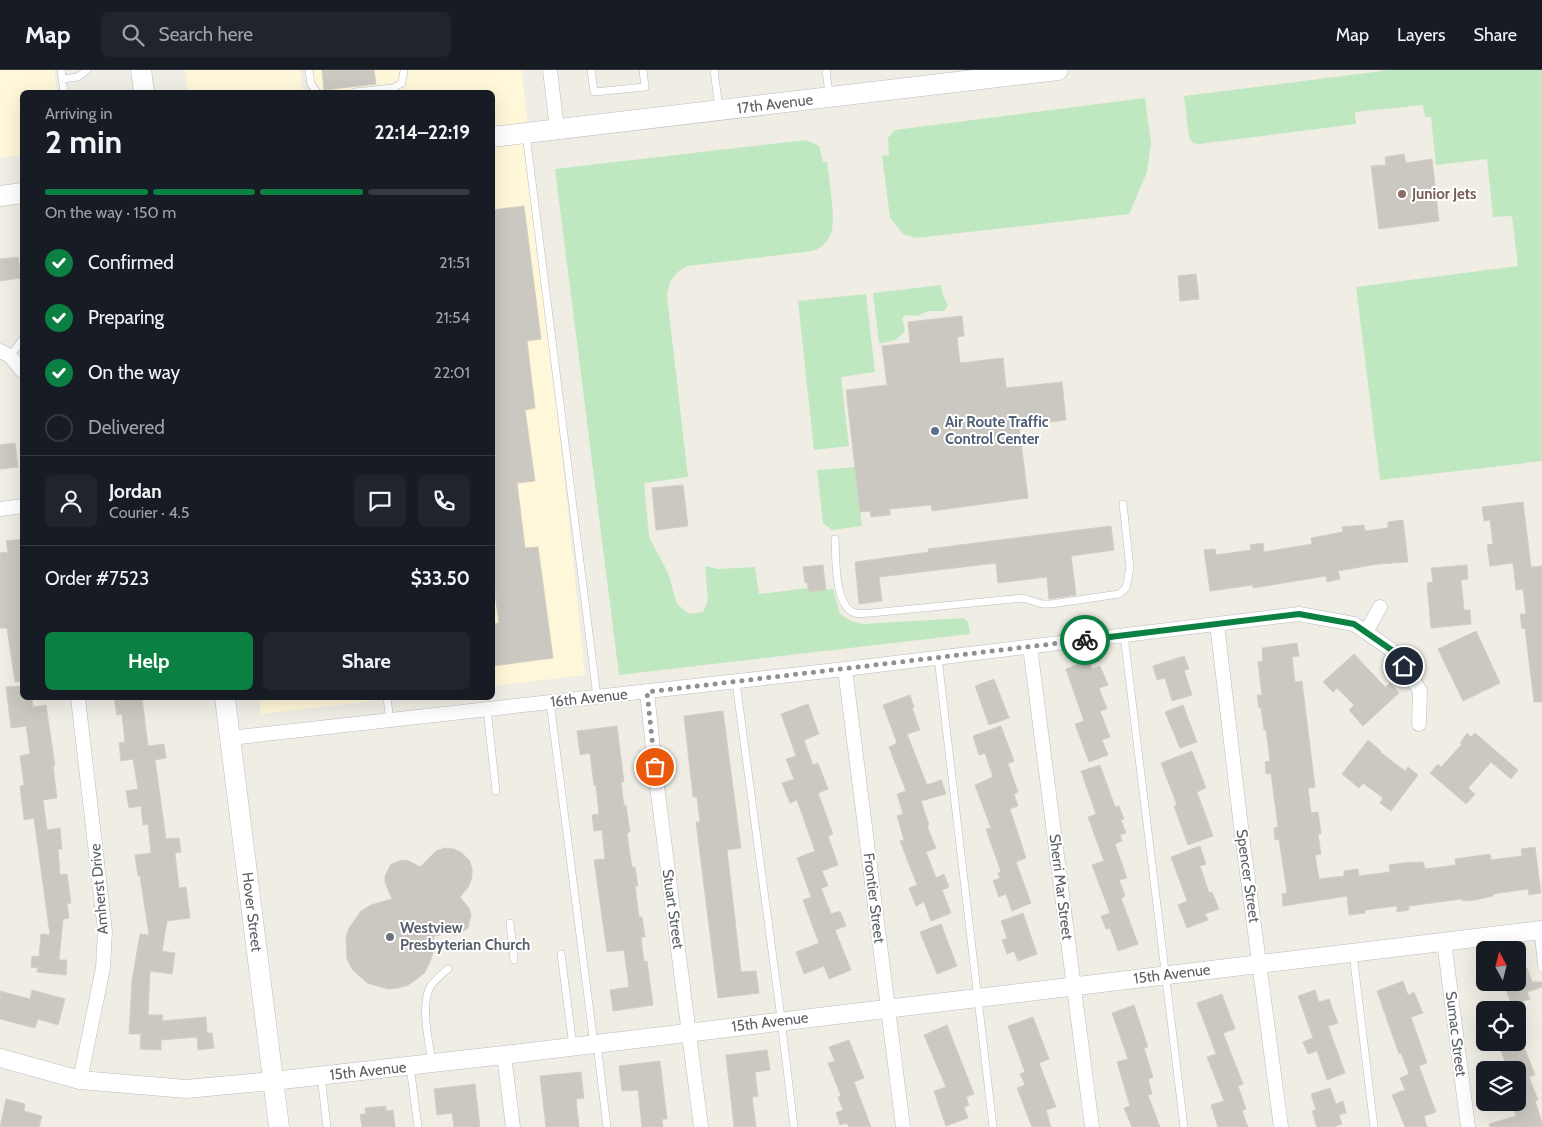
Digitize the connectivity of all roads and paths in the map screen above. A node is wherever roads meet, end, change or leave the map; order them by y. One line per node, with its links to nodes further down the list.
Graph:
1 (60, 70): 12 (lane)
2 (87, 70): 12 (lane)
3 (141, 70): 14 (main road)
4 (309, 70): 15 (lane)
5 (404, 70): 16 (lane)
6 (550, 70): 19 (street)
7 (591, 70): 8 (lane)
8 (643, 70)
9 (714, 70): 18 (lane)
10 (826, 70): 17 (lane)
11 (1046, 71): 17 (main road, 17th Avenue)
12 (62, 79): 13 (lane)
13 (64, 90)
14 (144, 90)
15 (316, 90)
16 (374, 90)
17 (829, 97): 18 (main road, 17th Avenue)
18 (719, 110): 19 (main road, 17th Avenue)
19 (557, 130): 20 (main road, 17th Avenue)
20 (526, 133): 21 (main road, 17th Avenue); 40 (lane)
21 (495, 137)
22 (20, 193): 23 (main road)
23 (0, 196)
24 (20, 342): 25 (lane)
25 (5, 354): 26 (street)
26 (20, 369)
27 (1123, 504): 30 (lane)
28 (20, 506): 29 (street)
29 (0, 509)
30 (835, 539)
31 (1380, 607): 33 (street)
32 (1217, 624): 33 (street, 16th Avenue); 34 (street, 16th Avenue); 56 (street, Spencer Street)
33 (1366, 632): 47 (street, 16th Avenue)
34 (1124, 635): 35 (street, 16th Avenue); 59 (lane)
35 (1030, 647): 36 (street, 16th Avenue); 60 (street, Sherri Mar Street)
36 (938, 658): 37 (street, 16th Avenue); 61 (lane)
37 (845, 669): 38 (street, 16th Avenue); 62 (street, Frontier Street)
38 (736, 682): 39 (street, 16th Avenue); 63 (lane)
39 (647, 692): 40 (street, 16th Avenue); 64 (street, Stuart Street)
40 (598, 696): 44 (street, 16th Avenue)
41 (78, 700): 72 (street, Amherst Drive)
42 (225, 700): 48 (main road, Hover Street)
43 (387, 700): 46 (lane)
44 (550, 702): 45 (street, 16th Avenue); 65 (lane)
45 (487, 709): 46 (street, 16th Avenue); 49 (lane)
46 (390, 720): 48 (street, 16th Avenue)
47 (1419, 724)
48 (230, 738): 73 (main road, Hover Street)
49 (496, 790)
50 (510, 923): 55 (lane)
51 (1540, 930): 52 (street, 15th Avenue); 57 (lane)
52 (1444, 941): 53 (street, 15th Avenue); 87 (street, Sumac Street)
53 (1353, 952): 56 (street, 15th Avenue); 86 (lane)
54 (561, 954): 66 (lane)
55 (514, 960)
56 (1260, 964): 59 (street, 15th Avenue); 85 (street, Spencer Street)
57 (1542, 968)
58 (448, 969): 69 (lane)
59 (1167, 975): 60 (street, 15th Avenue); 84 (lane)
60 (1074, 987): 61 (street, 15th Avenue); 83 (street, Sherri Mar Street)
61 (978, 997): 62 (street, 15th Avenue); 82 (lane)
62 (887, 1008): 63 (street, 15th Avenue); 81 (street, Frontier Street)
63 (782, 1021): 64 (street, 15th Avenue); 80 (lane)
64 (690, 1032): 65 (street, 15th Avenue); 79 (street, Stuart Street)
65 (596, 1044): 66 (street, 15th Avenue); 78 (lane)
66 (573, 1046): 67 (street, 15th Avenue)
67 (504, 1055): 69 (street, 15th Avenue); 77 (street)
68 (0, 1058): 72 (street, 15th Avenue)
69 (432, 1063): 70 (street, 15th Avenue)
70 (410, 1066): 71 (street, 15th Avenue); 76 (lane)
71 (321, 1076): 73 (street, 15th Avenue); 75 (lane)
72 (80, 1080): 73 (street, 15th Avenue)
73 (273, 1081): 74 (main road, Hover Street)
74 (279, 1127)
75 (327, 1127)
76 (418, 1127)
77 (513, 1127)
78 (607, 1127)
79 (701, 1127)
80 (794, 1127)
81 (903, 1127)
82 (994, 1127)
83 (1092, 1127)
84 (1184, 1127)
85 (1280, 1127)
86 (1374, 1127)
87 (1468, 1127)

